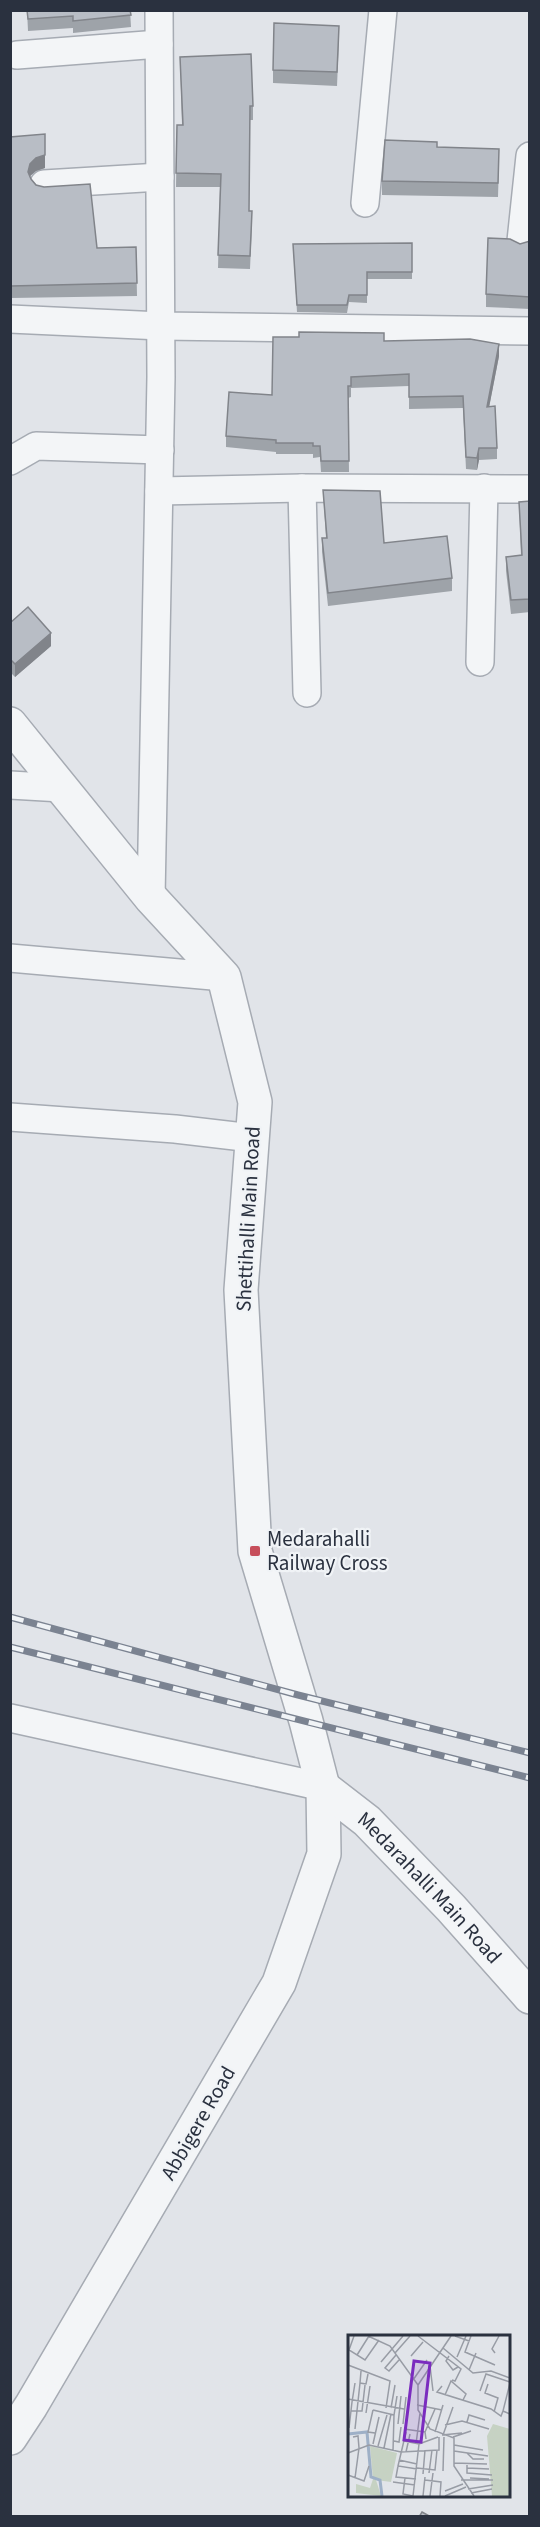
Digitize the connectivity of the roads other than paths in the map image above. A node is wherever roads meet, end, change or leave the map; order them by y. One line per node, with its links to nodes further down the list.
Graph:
1 (159, 10): 3 (street)
2 (383, 10): 8 (street)
3 (159, 44): 4 (street); 6 (street)
4 (17, 55)
5 (530, 156): 9 (street)
6 (160, 177): 7 (street); 11 (street)
7 (44, 184)
8 (365, 203)
9 (521, 241)
10 (10, 319): 11 (street)
11 (161, 326): 12 (street); 13 (street)
12 (530, 331)
13 (160, 450): 14 (street); 18 (street)
14 (10, 461)
15 (302, 488): 16 (street); 18 (street); 20 (street)
16 (484, 488): 17 (street); 19 (street)
17 (530, 489)
18 (159, 491): 24 (street)
19 (480, 662)
20 (307, 693)
21 (10, 724): 23 (street, Shettihalli Main Road)
22 (10, 785): 23 (street)
23 (62, 788): 24 (street, Shettihalli Main Road)
24 (151, 898): 26 (street, Shettihalli Main Road)
25 (10, 958): 26 (street)
26 (224, 977): 28 (street, Shettihalli Main Road)
27 (10, 1118): 28 (street)
28 (252, 1138): 30 (street, Shettihalli Main Road)
29 (10, 1718): 30 (street)
30 (323, 1787): 31 (street, Medarahalli Main Road); 32 (street, Abbigere Road)
31 (530, 1997)
32 (11, 2436)

